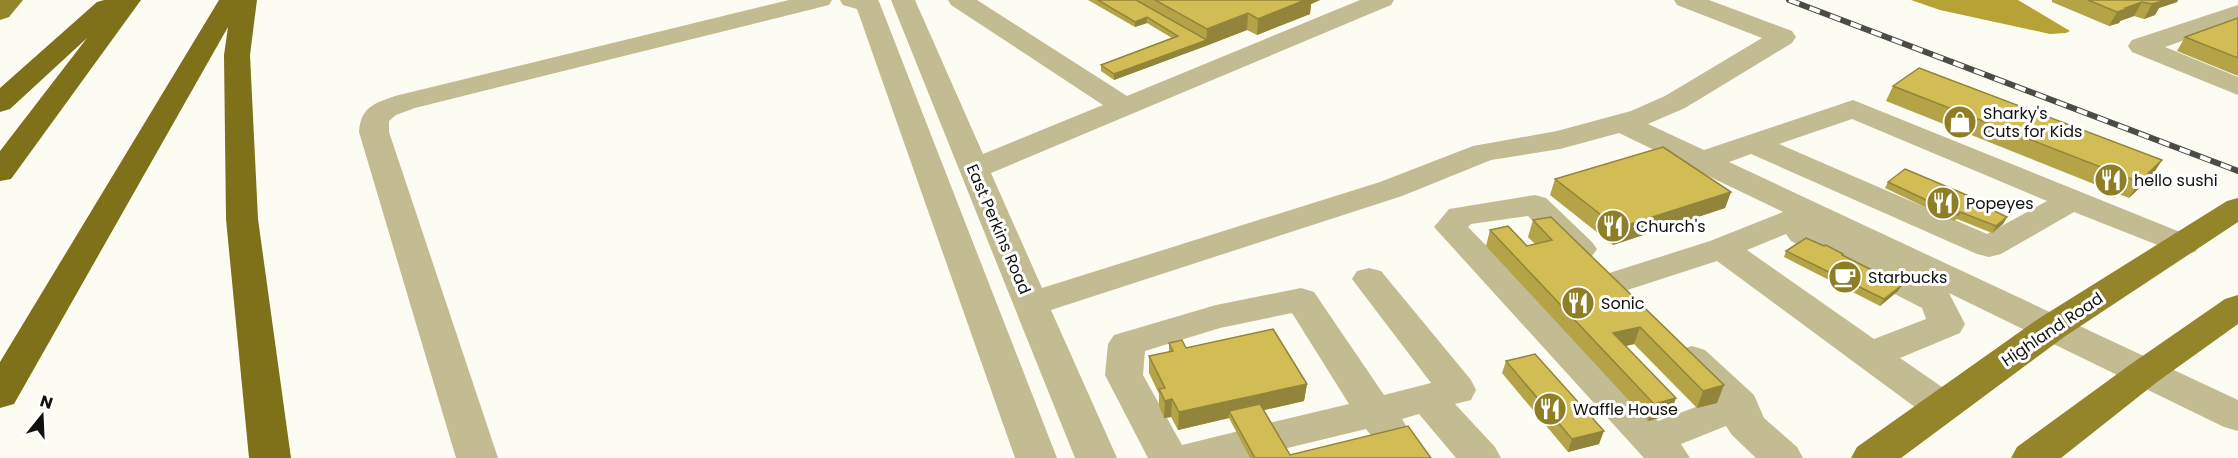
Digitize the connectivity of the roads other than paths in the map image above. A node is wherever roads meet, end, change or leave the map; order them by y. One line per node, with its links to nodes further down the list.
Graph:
1 (11, 0): 14 (main road)
2 (114, 0): 16 (highway)
3 (129, 0): 22 (highway)
4 (231, 0): 35 (highway)
5 (245, 0): 43 (highway)
6 (820, 0): 44 (street)
7 (852, 0): 45 (street)
8 (903, 0): 21 (street, East Perkins Road)
9 (960, 0): 17 (street)
10 (1382, 0): 17 (street)
11 (1686, 0): 18 (street)
12 (2212, 0): 13 (street)
13 (2238, 11): 15 (street)
14 (0, 12)
15 (2238, 87)
16 (0, 103)
17 (1125, 107): 21 (street)
18 (1622, 123): 20 (street); 29 (street)
19 (1754, 144): 20 (street); 23 (street); 23 (street)
20 (1703, 161): 25 (street)
21 (974, 169): 29 (street, East Perkins Road)
22 (0, 172)
23 (2072, 200): 26 (street)
24 (2238, 208): 26 (main road, Highland Road)
25 (1796, 218): 27 (street); 32 (street); 33 (street)
26 (2183, 245): 32 (main road, Highland Road)
27 (1722, 248): 31 (street); 33 (street)
28 (1369, 279): 36 (street)
29 (1031, 304): 46 (street, East Perkins Road)
30 (2238, 307): 34 (main road)
31 (1640, 308): 37 (street); 42 (street)
32 (2051, 328): 34 (street); 38 (main road, Highland Road)
33 (1879, 360): 38 (street)
34 (2144, 373): 39 (street); 52 (main road)
35 (0, 394)
36 (1427, 398): 40 (street); 49 (street)
37 (1740, 405): 42 (street); 50 (street)
38 (1941, 405): 51 (main road, Highland Road)
39 (2238, 417)
40 (1384, 424): 41 (street); 47 (street)
41 (1270, 445): 48 (street)
42 (1660, 449)
43 (270, 458)
44 (477, 458)
45 (1036, 458)
46 (1096, 458)
47 (1169, 458)
48 (1191, 458)
49 (1480, 458)
50 (1782, 458)
51 (1872, 458)
52 (2032, 458)

